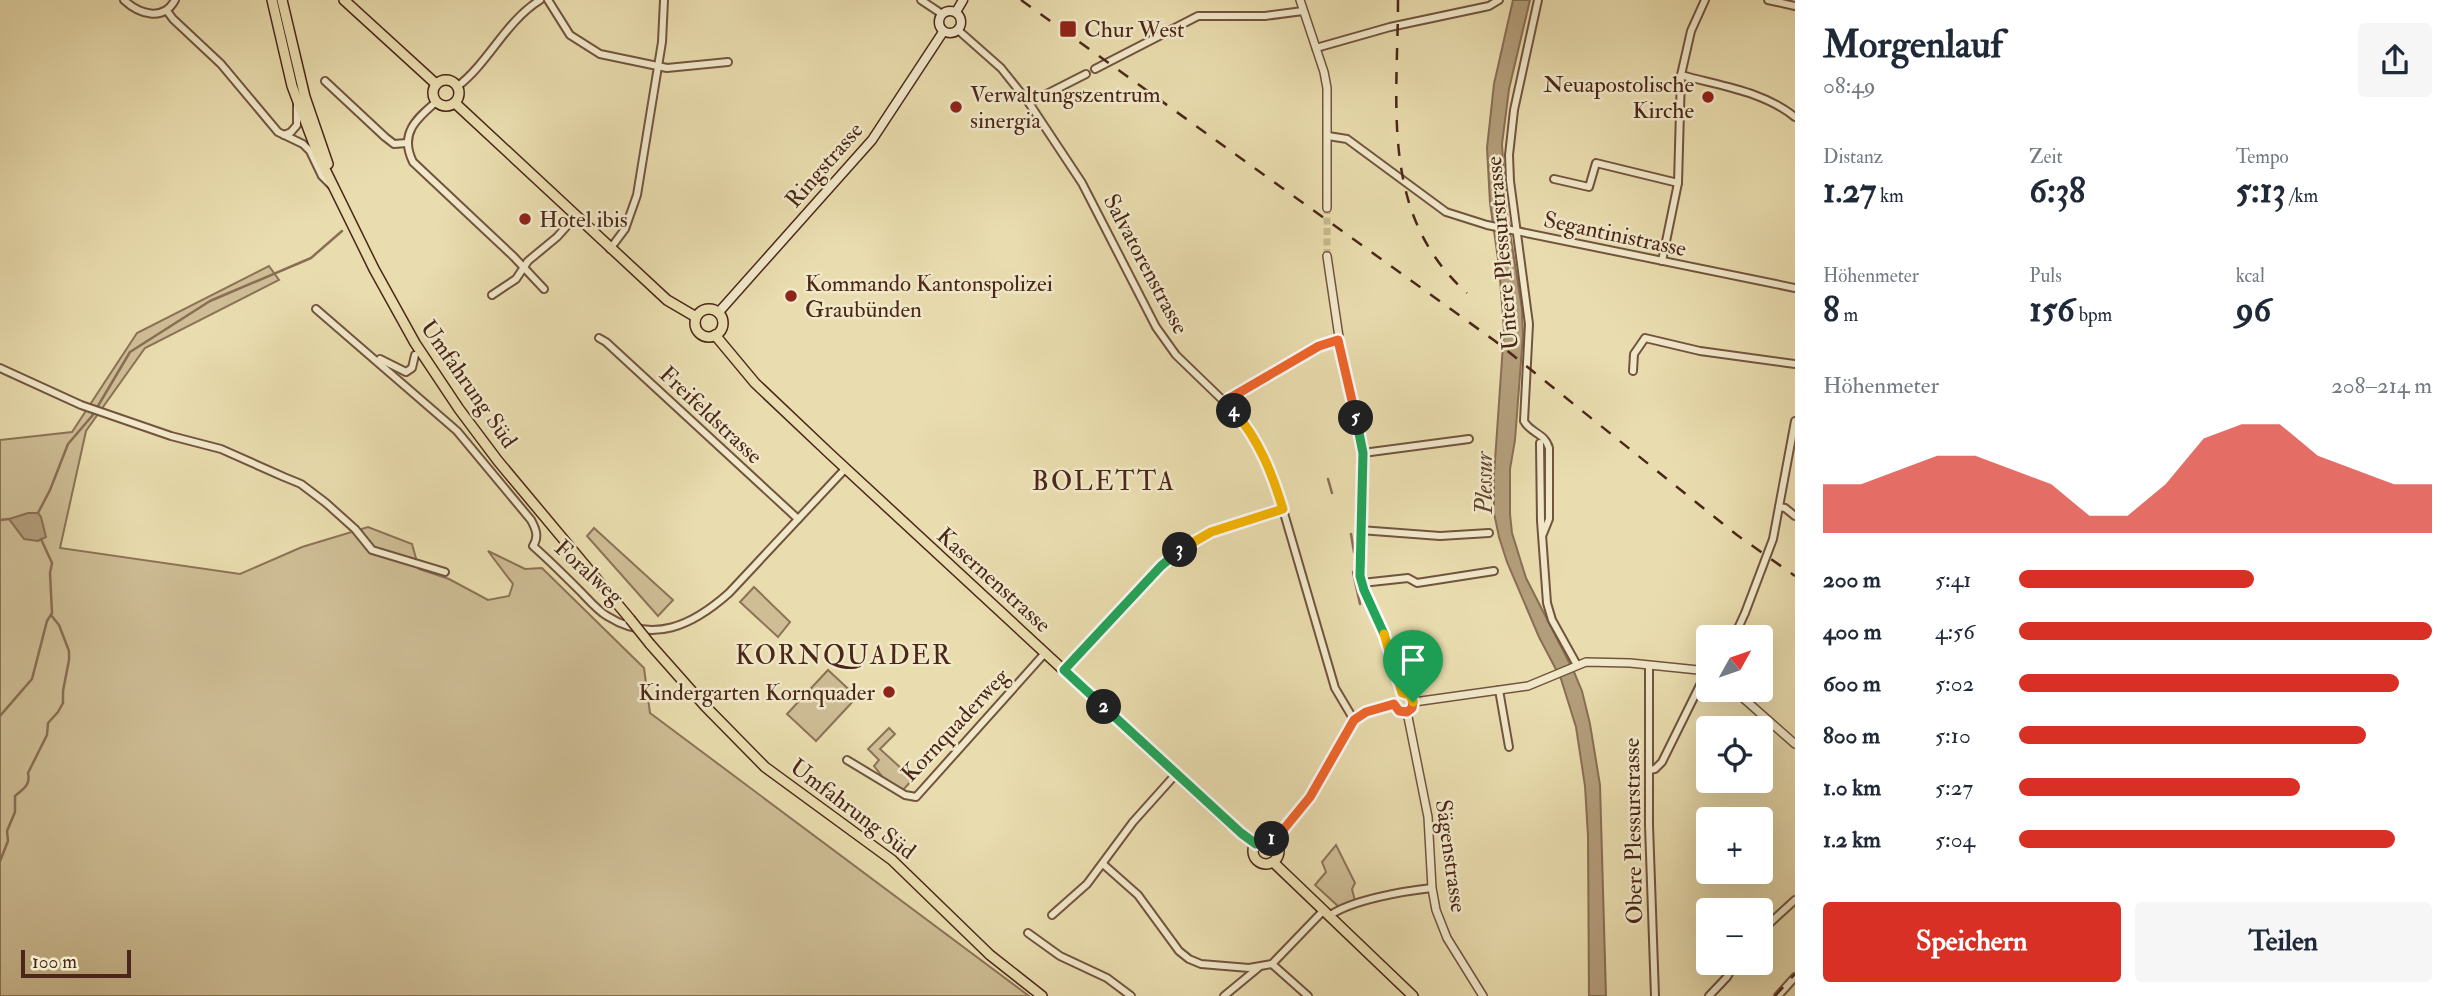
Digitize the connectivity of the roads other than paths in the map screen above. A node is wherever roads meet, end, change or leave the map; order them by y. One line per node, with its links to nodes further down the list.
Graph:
1 (124, 0): 17 (street)
2 (174, 0): 17 (street)
3 (272, 0): 32 (main road, Umfahrung Süd)
4 (284, 0): 45 (main road, Umfahrung Süd)
5 (344, 0): 30 (main road)
6 (540, 0): 31 (street)
7 (548, 0): 25 (street)
8 (664, 0): 25 (street)
9 (920, 0): 20 (street)
10 (963, 0): 19 (main road)
11 (1300, 0): 18 (street)
12 (1499, 0): 23 (street)
13 (1538, 0): 46 (street, Untere Plessurstrasse)
14 (1705, 0): 28 (street)
15 (1768, 0): 16 (street)
16 (1795, 6)
17 (167, 10): 37 (street)
18 (1303, 11): 23 (street); 26 (street)
19 (956, 12): 20 (main road); 21 (main road)
20 (942, 14): 22 (main road)
21 (958, 30): 22 (main road); 35 (street, Salvatorenstrasse)
22 (943, 32): 55 (main road, Ringstrasse)
23 (1316, 48): 38 (street)
24 (728, 62): 25 (street)
25 (658, 66): 47 (street)
26 (1095, 69)
27 (1086, 74): 35 (street)
28 (1681, 75): 36 (street); 41 (street)
29 (325, 81): 39 (street)
30 (436, 84): 31 (main road); 33 (main road)
31 (458, 86): 34 (main road)
32 (297, 101): 37 (street); 42 (main road, Umfahrung Süd)
33 (436, 102): 34 (main road); 39 (street)
34 (456, 103): 44 (main road)
35 (1029, 103): 65 (street, Salvatorenstrasse)
36 (1794, 115)
37 (284, 135): 42 (street)
38 (1328, 136): 43 (street); 46 (street, Segantinistrasse)
39 (407, 143): 50 (street)
40 (1554, 179): 41 (street)
41 (1678, 183): 49 (street)
42 (331, 185): 45 (main road, Umfahrung Süd)
43 (1328, 208)
44 (575, 217): 47 (main road); 50 (street)
45 (350, 221): 114 (main road, Umfahrung Süd, bridge)
46 (1514, 231): 49 (street, Segantinistrasse); 77 (street, Untere Plessurstrasse)
47 (610, 249): 56 (main road)
48 (1327, 256): 59 (street)
49 (1662, 261): 51 (street, Segantinistrasse)
50 (524, 267): 52 (street); 53 (street)
51 (1795, 288)
52 (544, 289)
53 (492, 295)
54 (316, 309): 61 (street, Foralweg)
55 (719, 313): 56 (main road); 57 (main road)
56 (696, 317): 57 (main road)
57 (715, 335): 70 (main road, Kasernenstrasse)
58 (599, 338): 74 (street, Freifeldstrasse)
59 (1338, 340): 65 (street); 69 (street)
60 (415, 355): 61 (street)
61 (378, 360): 74 (street, Foralweg)
62 (1795, 364): 64 (street)
63 (0, 368): 79 (street)
64 (1633, 371)
65 (1226, 402): 72 (street, Salvatorenstrasse)
66 (1795, 421): 71 (street)
67 (1469, 439): 69 (street)
68 (1540, 443): 77 (street, Untere Plessurstrasse)
69 (1363, 453): 75 (street)
70 (845, 469): 74 (street, Foralweg); 82 (main road, Kasernenstrasse)
71 (1779, 507): 73 (street); 81 (street, bridge)
72 (1283, 509): 85 (street); 94 (street, Salvatorenstrasse)
73 (1795, 516)
74 (797, 519)
75 (1360, 530): 76 (street); 80 (street)
76 (1489, 533)
77 (1543, 534): 84 (street, Untere Plessurstrasse)
78 (1494, 571): 80 (street)
79 (445, 572)
80 (1362, 583): 88 (street)
81 (1740, 625)
82 (1045, 653): 85 (main road, Kasernenstrasse); 97 (street, Kornquaderweg)
83 (1649, 665): 84 (street); 86 (street); 98 (street, Obere Plessurstrasse)
84 (1576, 666): 87 (street)
85 (1064, 670): 99 (main road, Kasernenstrasse)
86 (1696, 671)
87 (1499, 690): 90 (street); 96 (street)
88 (1402, 693): 90 (street); 92 (street)
89 (1696, 693): 98 (street)
90 (1413, 702): 93 (street)
91 (1748, 702): 95 (street)
92 (1394, 704): 93 (street); 94 (street)
93 (1407, 712): 104 (street, Sägenstrasse)
94 (1354, 720): 100 (street)
95 (1795, 744)
96 (1509, 747)
97 (847, 760)
98 (1649, 770): 120 (street, Obere Plessurstrasse)
99 (1176, 774): 101 (main road, Kasernenstrasse); 103 (street)
100 (1274, 841): 101 (main road); 102 (main road)
101 (1256, 844): 102 (main road)
102 (1273, 862): 106 (main road)
103 (1103, 864): 107 (street); 111 (street)
104 (1432, 888): 106 (street); 119 (street, Sägenstrasse)
105 (1795, 900): 108 (street)
106 (1326, 914): 110 (street); 118 (main road)
107 (1052, 915)
108 (1773, 920)
109 (1028, 933): 115 (street)
110 (1272, 964): 111 (street); 117 (street)
111 (1259, 967): 116 (street)
112 (1727, 975): 121 (street)
113 (1795, 977): 122 (street)
114 (1042, 996)
115 (1131, 996)
116 (1224, 996)
117 (1308, 996)
118 (1413, 996)
119 (1483, 996)
120 (1655, 996)
121 (1709, 996)
122 (1778, 996)

